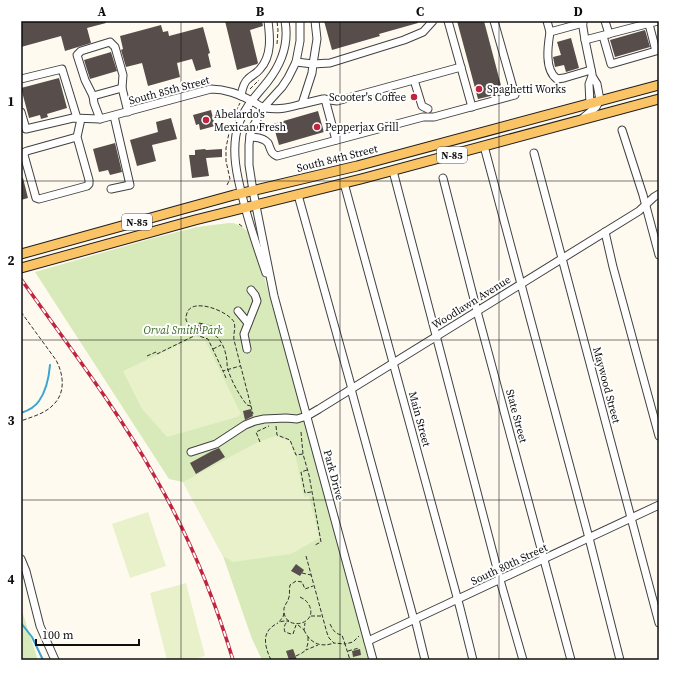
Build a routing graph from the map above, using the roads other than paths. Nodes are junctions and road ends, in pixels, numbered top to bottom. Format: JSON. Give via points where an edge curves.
{"nodes":[{"id":1,"x":268,"y":21,"type":"edge"},
{"id":2,"x":285,"y":21,"type":"edge"},
{"id":3,"x":300,"y":21,"type":"edge"},
{"id":4,"x":315,"y":21,"type":"edge"},
{"id":5,"x":433,"y":21,"type":"edge"},
{"id":6,"x":448,"y":21,"type":"edge"},
{"id":7,"x":494,"y":21,"type":"edge"},
{"id":8,"x":547,"y":21,"type":"edge"},
{"id":9,"x":605,"y":21,"type":"edge"},
{"id":10,"x":625,"y":21,"type":"edge"},
{"id":11,"x":658,"y":21,"type":"edge"},
{"id":12,"x":582,"y":22,"type":"edge"},
{"id":13,"x":646,"y":23,"type":"edge"},
{"id":14,"x":627,"y":29,"type":"junction"},
{"id":15,"x":550,"y":32,"type":"junction"},
{"id":16,"x":606,"y":35,"type":"junction"},
{"id":17,"x":585,"y":40,"type":"junction"},
{"id":18,"x":268,"y":50,"type":"junction"},
{"id":19,"x":282,"y":55,"type":"junction"},
{"id":20,"x":296,"y":62,"type":"junction"},
{"id":21,"x":313,"y":64,"type":"junction"},
{"id":22,"x":461,"y":67,"type":"junction"},
{"id":23,"x":591,"y":73,"type":"junction"},
{"id":24,"x":21,"y":79,"type":"edge"},
{"id":25,"x":414,"y":80,"type":"junction"},
{"id":26,"x":659,"y":85,"type":"edge"},
{"id":27,"x":122,"y":88,"type":"junction"},
{"id":28,"x":93,"y":96,"type":"junction"},
{"id":29,"x":240,"y":96,"type":"junction"},
{"id":30,"x":325,"y":99,"type":"junction"},
{"id":31,"x":659,"y":99,"type":"edge"},
{"id":32,"x":600,"y":100,"type":"junction"},
{"id":33,"x":252,"y":101,"type":"junction"},
{"id":34,"x":302,"y":104,"type":"junction"},
{"id":35,"x":590,"y":104,"type":"junction"},
{"id":36,"x":472,"y":107,"type":"junction"},
{"id":37,"x":264,"y":108,"type":"junction"},
{"id":38,"x":428,"y":109,"type":"dead end"},
{"id":39,"x":21,"y":112,"type":"edge"},
{"id":40,"x":128,"y":112,"type":"junction"},
{"id":41,"x":114,"y":116,"type":"junction"},
{"id":42,"x":79,"y":119,"type":"junction"},
{"id":43,"x":100,"y":119,"type":"junction"},
{"id":44,"x":582,"y":120,"type":"junction"},
{"id":45,"x":622,"y":130,"type":"dead end"},
{"id":46,"x":77,"y":137,"type":"junction"},
{"id":47,"x":250,"y":137,"type":"junction"},
{"id":48,"x":336,"y":140,"type":"junction"},
{"id":49,"x":484,"y":146,"type":"junction"},
{"id":50,"x":534,"y":153,"type":"dead end"},
{"id":51,"x":393,"y":171,"type":"junction"},
{"id":52,"x":443,"y":178,"type":"dead end"},
{"id":53,"x":344,"y":184,"type":"junction"},
{"id":54,"x":111,"y":190,"type":"dead end"},
{"id":55,"x":253,"y":191,"type":"junction"},
{"id":56,"x":242,"y":194,"type":"junction"},
{"id":57,"x":298,"y":194,"type":"junction"},
{"id":58,"x":659,"y":194,"type":"edge"},
{"id":59,"x":646,"y":204,"type":"junction"},
{"id":60,"x":256,"y":205,"type":"junction"},
{"id":61,"x":245,"y":208,"type":"junction"},
{"id":62,"x":605,"y":232,"type":"junction"},
{"id":63,"x":21,"y":254,"type":"edge"},
{"id":64,"x":659,"y":255,"type":"edge"},
{"id":65,"x":562,"y":258,"type":"junction"},
{"id":66,"x":21,"y":268,"type":"edge"},
{"id":67,"x":520,"y":284,"type":"junction"},
{"id":68,"x":251,"y":290,"type":"dead end"},
{"id":69,"x":274,"y":296,"type":"junction"},
{"id":70,"x":238,"y":311,"type":"dead end"},
{"id":71,"x":477,"y":311,"type":"junction"},
{"id":72,"x":248,"y":323,"type":"junction"},
{"id":73,"x":437,"y":336,"type":"junction"},
{"id":74,"x":246,"y":349,"type":"dead end"},
{"id":75,"x":393,"y":363,"type":"junction"},
{"id":76,"x":352,"y":389,"type":"junction"},
{"id":77,"x":307,"y":416,"type":"junction"},
{"id":78,"x":659,"y":436,"type":"edge"},
{"id":79,"x":191,"y":452,"type":"dead end"},
{"id":80,"x":659,"y":505,"type":"edge"},
{"id":81,"x":631,"y":518,"type":"junction"},
{"id":82,"x":589,"y":538,"type":"junction"},
{"id":83,"x":21,"y":559,"type":"edge"},
{"id":84,"x":544,"y":559,"type":"junction"},
{"id":85,"x":500,"y":580,"type":"junction"},
{"id":86,"x":458,"y":600,"type":"junction"},
{"id":87,"x":415,"y":620,"type":"junction"},
{"id":88,"x":659,"y":623,"type":"edge"},
{"id":89,"x":368,"y":641,"type":"junction"},
{"id":90,"x":55,"y":660,"type":"edge"},
{"id":91,"x":373,"y":660,"type":"edge"},
{"id":92,"x":425,"y":660,"type":"edge"},
{"id":93,"x":473,"y":660,"type":"edge"},
{"id":94,"x":523,"y":660,"type":"edge"},
{"id":95,"x":571,"y":660,"type":"edge"},
{"id":96,"x":620,"y":660,"type":"edge"}],
"edges":[{"from":1,"to":18,"type":"street"},
{"from":2,"to":19,"type":"street","name":"Park Drive","via":[[286,34]]},
{"from":3,"to":20,"type":"street","name":"Park Drive"},
{"from":4,"to":21,"type":"street","via":[[317,39]]},
{"from":5,"to":21,"type":"street","via":[[423,32],[404,40],[330,63]]},
{"from":6,"to":22,"type":"street"},
{"from":7,"to":36,"type":"street","via":[[516,95]]},
{"from":8,"to":15,"type":"street"},
{"from":9,"to":16,"type":"street"},
{"from":10,"to":14,"type":"street"},
{"from":11,"to":13,"type":"street"},
{"from":12,"to":15,"type":"street"},
{"from":12,"to":17,"type":"street"},
{"from":13,"to":14,"type":"street"},
{"from":13,"to":16,"type":"street","via":[[656,51],[611,64]]},
{"from":14,"to":16,"type":"street"},
{"from":15,"to":23,"type":"street","via":[[547,52],[553,76],[557,79]]},
{"from":16,"to":17,"type":"street"},
{"from":17,"to":23,"type":"street"},
{"from":18,"to":19,"type":"street"},
{"from":18,"to":29,"type":"street","via":[[268,57],[262,67],[248,79]]},
{"from":19,"to":33,"type":"street","name":"Park Drive","via":[[278,66]]},
{"from":20,"to":21,"type":"street"},
{"from":20,"to":37,"type":"street","name":"Park Drive","via":[[285,83]]},
{"from":21,"to":34,"type":"street"},
{"from":22,"to":25,"type":"street"},
{"from":22,"to":36,"type":"street"},
{"from":23,"to":32,"type":"street","via":[[599,90]]},
{"from":23,"to":35,"type":"street"},
{"from":24,"to":42,"type":"street","via":[[62,69]]},
{"from":25,"to":30,"type":"street","via":[[337,101]]},
{"from":25,"to":38,"type":"street","via":[[422,106]]},
{"from":26,"to":32,"type":"main road","name":"South 84th Street","number":"N-85"},
{"from":27,"to":28,"type":"street"},
{"from":27,"to":28,"type":"street","via":[[123,75],[115,47],[110,42],[81,50],[77,55]]},
{"from":27,"to":40,"type":"street"},
{"from":28,"to":43,"type":"street"},
{"from":29,"to":33,"type":"street","name":"South 85th Street"},
{"from":29,"to":40,"type":"street","name":"South 85th Street","via":[[225,90],[211,89]]},
{"from":30,"to":34,"type":"street"},
{"from":30,"to":48,"type":"street"},
{"from":31,"to":44,"type":"main road","number":"N-85"},
{"from":32,"to":35,"type":"main road","name":"South 84th Street","number":"N-85"},
{"from":32,"to":44,"type":"street"},
{"from":33,"to":37,"type":"street","name":"South 85th Street"},
{"from":33,"to":56,"type":"street","name":"Park Drive","via":[[240,121],[236,138],[237,177]]},
{"from":34,"to":37,"type":"street","via":[[282,109]]},
{"from":35,"to":55,"type":"main road","name":"South 84th Street","number":"N-85"},
{"from":36,"to":48,"type":"street","via":[[434,117],[423,116]]},
{"from":37,"to":47,"type":"street","name":"Park Drive"},
{"from":39,"to":42,"type":"street","name":"South 85th Street","via":[[26,129],[73,118]]},
{"from":40,"to":41,"type":"street","name":"South 85th Street"},
{"from":41,"to":43,"type":"street","name":"South 85th Street"},
{"from":41,"to":54,"type":"street","via":[[130,185]]},
{"from":42,"to":43,"type":"street","name":"South 85th Street"},
{"from":42,"to":46,"type":"street"},
{"from":44,"to":49,"type":"main road","number":"N-85"},
{"from":45,"to":59,"type":"street"},
{"from":46,"to":46,"type":"street","via":[[89,184],[36,198],[25,152]]},
{"from":47,"to":48,"type":"street","via":[[264,140],[277,156]]},
{"from":47,"to":55,"type":"street","name":"Park Drive","via":[[249,160]]},
{"from":49,"to":51,"type":"main road","number":"N-85"},
{"from":49,"to":67,"type":"street"},
{"from":50,"to":65,"type":"street","name":"Maywood Street"},
{"from":51,"to":53,"type":"main road","number":"N-85"},
{"from":51,"to":73,"type":"street"},
{"from":52,"to":71,"type":"street","name":"State Street"},
{"from":53,"to":57,"type":"main road","number":"N-85"},
{"from":53,"to":75,"type":"street","name":"Main Street"},
{"from":55,"to":56,"type":"main road","name":"South 84th Street","number":"N-85"},
{"from":55,"to":60,"type":"street","name":"Park Drive"},
{"from":56,"to":61,"type":"street","name":"Park Drive"},
{"from":56,"to":63,"type":"main road","name":"South 84th Street","number":"N-85"},
{"from":57,"to":60,"type":"main road","number":"N-85"},
{"from":57,"to":76,"type":"street"},
{"from":58,"to":59,"type":"street","name":"Woodlawn Avenue"},
{"from":59,"to":62,"type":"street","name":"Woodlawn Avenue"},
{"from":59,"to":64,"type":"street"},
{"from":60,"to":61,"type":"main road","number":"N-85"},
{"from":60,"to":69,"type":"street","name":"Park Drive"},
{"from":61,"to":66,"type":"main road","number":"N-85"},
{"from":61,"to":69,"type":"street","name":"Park Drive"},
{"from":62,"to":65,"type":"street","name":"Woodlawn Avenue"},
{"from":62,"to":78,"type":"street"},
{"from":65,"to":67,"type":"street","name":"Woodlawn Avenue"},
{"from":65,"to":81,"type":"street","name":"Maywood Street"},
{"from":67,"to":71,"type":"street","name":"Woodlawn Avenue"},
{"from":67,"to":82,"type":"street"},
{"from":68,"to":72,"type":"street","via":[[257,301]]},
{"from":69,"to":77,"type":"street","name":"Park Drive"},
{"from":70,"to":72,"type":"street"},
{"from":71,"to":73,"type":"street","name":"Woodlawn Avenue"},
{"from":71,"to":84,"type":"street","name":"State Street"},
{"from":72,"to":74,"type":"street","via":[[244,334]]},
{"from":73,"to":75,"type":"street","name":"Woodlawn Avenue"},
{"from":73,"to":85,"type":"street"},
{"from":75,"to":76,"type":"street","name":"Woodlawn Avenue"},
{"from":75,"to":86,"type":"street","name":"Main Street"},
{"from":76,"to":77,"type":"street","name":"Woodlawn Avenue"},
{"from":76,"to":87,"type":"street"},
{"from":77,"to":79,"type":"street","via":[[275,421],[264,419],[250,423],[216,444]]},
{"from":77,"to":89,"type":"street","name":"Park Drive"},
{"from":80,"to":81,"type":"street","name":"South 80th Street"},
{"from":81,"to":82,"type":"street","name":"South 80th Street"},
{"from":81,"to":88,"type":"street","name":"Maywood Street"},
{"from":82,"to":84,"type":"street","name":"South 80th Street"},
{"from":82,"to":96,"type":"street"},
{"from":83,"to":90,"type":"street","via":[[40,626]]},
{"from":84,"to":85,"type":"street","name":"South 80th Street"},
{"from":84,"to":95,"type":"street","name":"State Street"},
{"from":85,"to":86,"type":"street","name":"South 80th Street"},
{"from":85,"to":94,"type":"street"},
{"from":86,"to":87,"type":"street","name":"South 80th Street"},
{"from":86,"to":93,"type":"street","name":"Main Street"},
{"from":87,"to":89,"type":"street","name":"South 80th Street"},
{"from":87,"to":92,"type":"street"},
{"from":89,"to":91,"type":"street","name":"Park Drive"}]}
